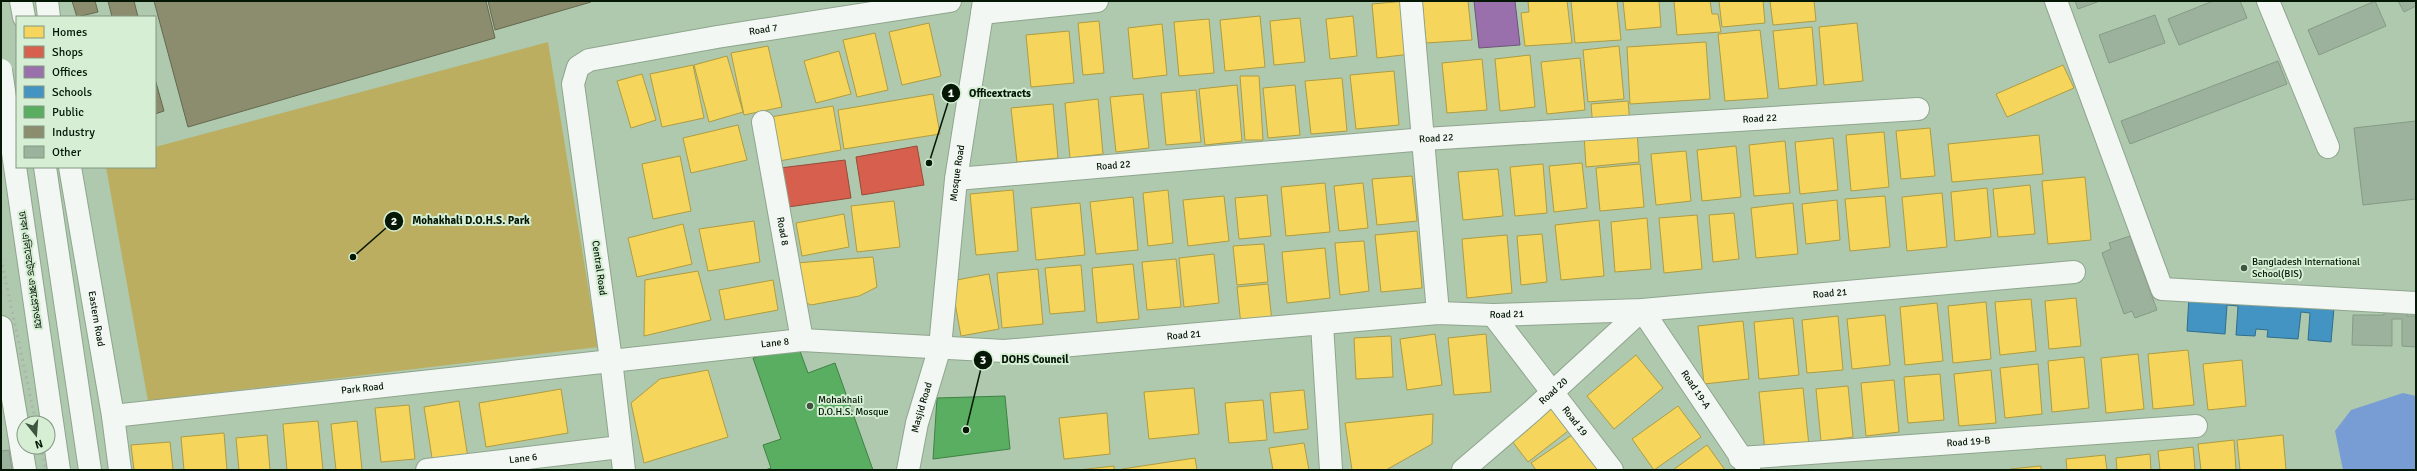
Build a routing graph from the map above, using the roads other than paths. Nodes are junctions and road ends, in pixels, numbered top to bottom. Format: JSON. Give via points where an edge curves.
{"nodes":[{"id":1,"x":21,"y":1,"type":"edge"},
{"id":2,"x":46,"y":1,"type":"edge"},
{"id":3,"x":950,"y":1,"type":"edge"},
{"id":4,"x":1097,"y":1,"type":"edge"},
{"id":5,"x":1411,"y":1,"type":"edge"},
{"id":6,"x":2056,"y":1,"type":"edge"},
{"id":7,"x":2268,"y":1,"type":"edge"},
{"id":8,"x":983,"y":7,"type":"edge"},
{"id":9,"x":24,"y":16,"type":"edge"},
{"id":10,"x":49,"y":16,"type":"edge"},
{"id":11,"x":578,"y":67,"type":"joint"},
{"id":12,"x":1,"y":70,"type":"edge"},
{"id":13,"x":1918,"y":110,"type":"dead end"},
{"id":14,"x":763,"y":122,"type":"dead end"},
{"id":15,"x":1425,"y":139,"type":"junction"},
{"id":16,"x":2328,"y":147,"type":"dead end"},
{"id":17,"x":46,"y":168,"type":"edge"},
{"id":18,"x":70,"y":168,"type":"edge"},
{"id":19,"x":956,"y":179,"type":"junction"},
{"id":20,"x":2074,"y":272,"type":"dead end"},
{"id":21,"x":2416,"y":303,"type":"edge"},
{"id":22,"x":1642,"y":310,"type":"junction"},
{"id":23,"x":1438,"y":313,"type":"junction"},
{"id":24,"x":1493,"y":315,"type":"junction"},
{"id":25,"x":1322,"y":324,"type":"junction"},
{"id":26,"x":1,"y":327,"type":"edge"},
{"id":27,"x":802,"y":340,"type":"junction"},
{"id":28,"x":940,"y":347,"type":"junction"},
{"id":29,"x":611,"y":360,"type":"junction"},
{"id":30,"x":1552,"y":392,"type":"junction"},
{"id":31,"x":113,"y":416,"type":"junction"},
{"id":32,"x":2196,"y":426,"type":"dead end"},
{"id":33,"x":620,"y":447,"type":"junction"},
{"id":34,"x":1745,"y":464,"type":"edge"},
{"id":35,"x":25,"y":470,"type":"edge"},
{"id":36,"x":59,"y":470,"type":"edge"},
{"id":37,"x":90,"y":470,"type":"edge"},
{"id":38,"x":120,"y":470,"type":"edge"},
{"id":39,"x":427,"y":470,"type":"edge"},
{"id":40,"x":624,"y":470,"type":"edge"},
{"id":41,"x":908,"y":470,"type":"edge"},
{"id":42,"x":1331,"y":470,"type":"edge"},
{"id":43,"x":1463,"y":470,"type":"edge"},
{"id":44,"x":1612,"y":470,"type":"edge"}],
"edges":[{"from":1,"to":9,"type":"main road"},
{"from":2,"to":10,"type":"main road"},
{"from":3,"to":11,"type":"main road","name":"Road 7","via":[[717,37],[589,60]]},
{"from":4,"to":8,"type":"main road"},
{"from":5,"to":15,"type":"main road"},
{"from":6,"to":21,"type":"main road","via":[[2162,289]]},
{"from":7,"to":16,"type":"main road"},
{"from":8,"to":19,"type":"main road","name":"Mosque Road"},
{"from":11,"to":29,"type":"main road","name":"Central Road","via":[[573,84]]},
{"from":12,"to":36,"type":"main road","name":"ঢাকা এলিভেটেড এক্সপ্রেসওয়ে","bridge":true},
{"from":13,"to":15,"type":"main road","name":"Road 22"},
{"from":14,"to":27,"type":"main road","name":"Road 8"},
{"from":15,"to":19,"type":"main road","name":"Road 22"},
{"from":15,"to":23,"type":"main road"},
{"from":17,"to":37,"type":"main road"},
{"from":18,"to":31,"type":"main road","name":"Eastern Road"},
{"from":19,"to":28,"type":"main road","name":"Mosque Road"},
{"from":20,"to":22,"type":"main road","name":"Road 21"},
{"from":22,"to":24,"type":"main road","name":"Road 21"},
{"from":22,"to":30,"type":"main road","name":"Road 20"},
{"from":22,"to":34,"type":"main road","name":"Road 19-A"},
{"from":23,"to":24,"type":"main road","name":"Road 21"},
{"from":23,"to":25,"type":"main road","name":"Road 21"},
{"from":24,"to":30,"type":"main road","name":"Road 19"},
{"from":25,"to":28,"type":"main road","name":"Road 21","via":[[1004,351]]},
{"from":25,"to":42,"type":"main road"},
{"from":26,"to":35,"type":"main road"},
{"from":27,"to":28,"type":"main road","name":"Lane 8"},
{"from":27,"to":29,"type":"main road","name":"Lane 8"},
{"from":28,"to":41,"type":"main road","name":"Masjid Road","via":[[917,423]]},
{"from":29,"to":31,"type":"main road","name":"Park Road"},
{"from":29,"to":33,"type":"main road","name":"Central Road"},
{"from":30,"to":43,"type":"main road","name":"Road 20"},
{"from":30,"to":44,"type":"main road","name":"Road 19"},
{"from":31,"to":38,"type":"main road","name":"Eastern Road"},
{"from":32,"to":34,"type":"main road","name":"Road 19-B"},
{"from":33,"to":39,"type":"main road","name":"Lane 6"},
{"from":33,"to":40,"type":"main road","name":"Central Road"}]}
